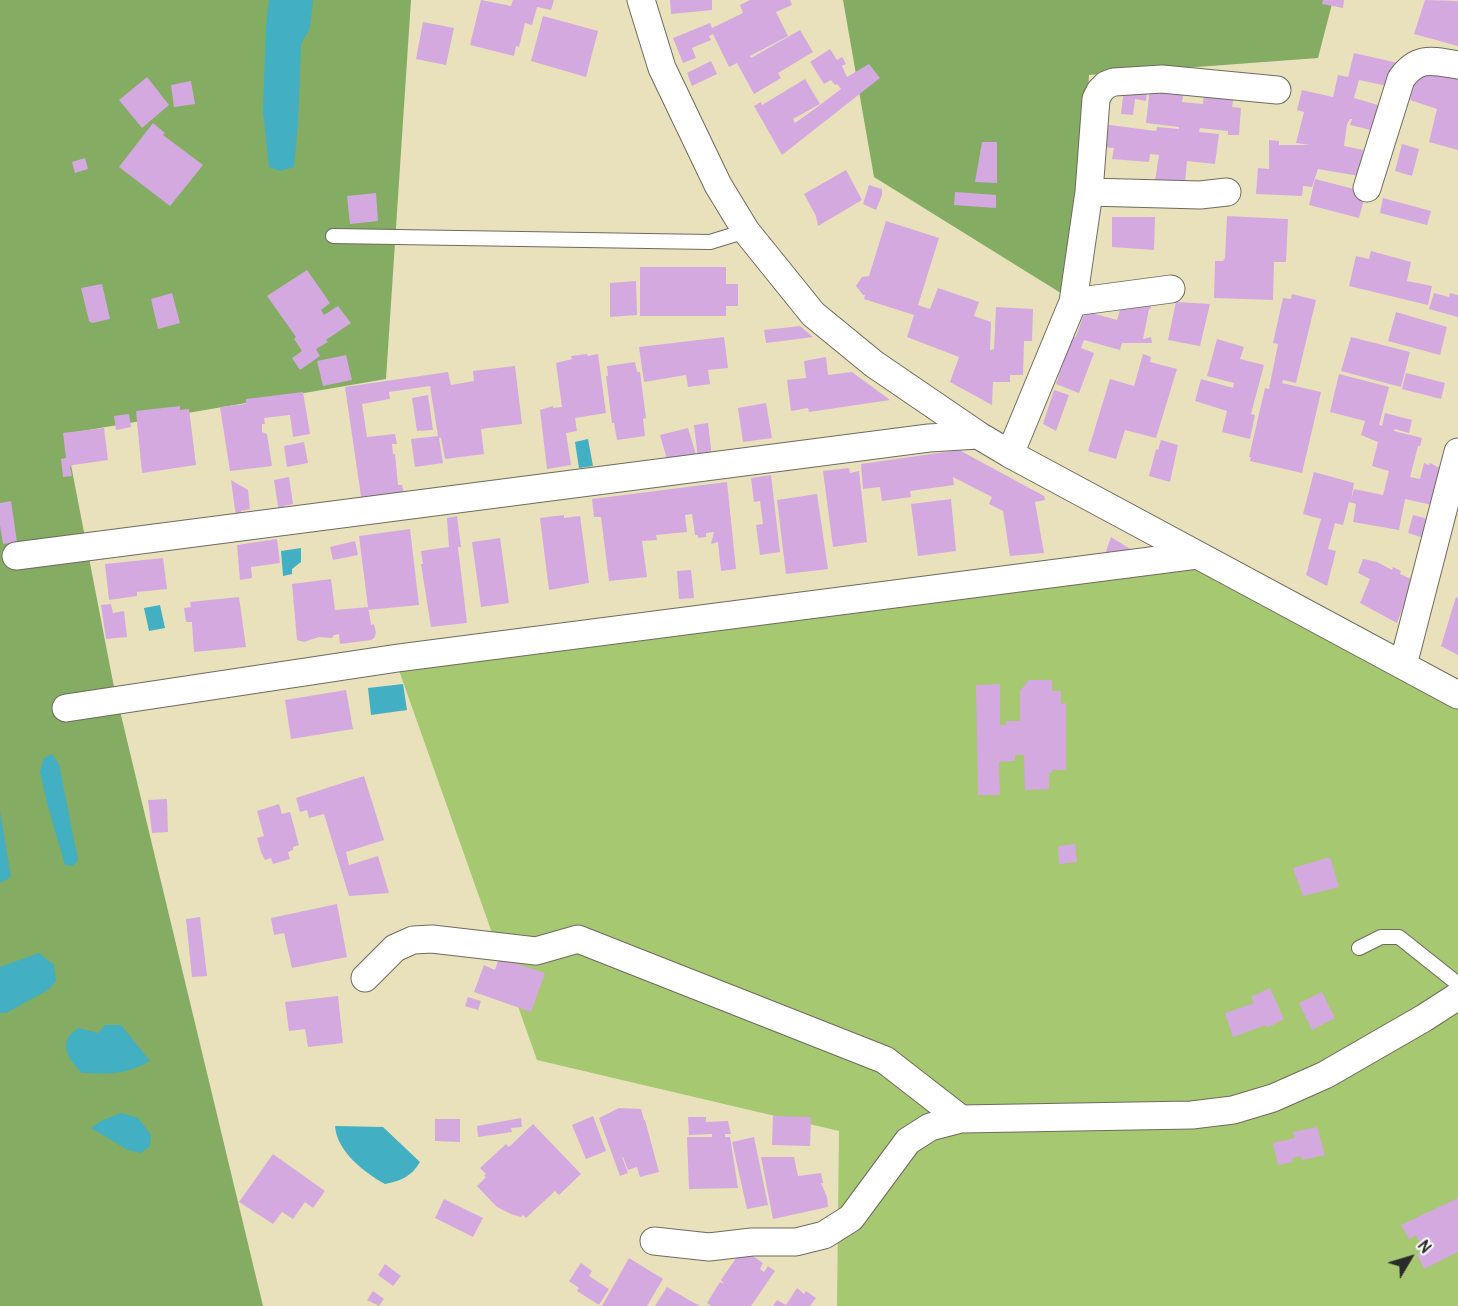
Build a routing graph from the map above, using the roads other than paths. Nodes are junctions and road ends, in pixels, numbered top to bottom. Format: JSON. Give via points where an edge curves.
{"nodes":[{"id":1,"x":641,"y":0,"type":"edge"},
{"id":2,"x":1458,"y":65,"type":"edge"},
{"id":3,"x":1277,"y":90,"type":"dead end"},
{"id":4,"x":1366,"y":188,"type":"dead end"},
{"id":5,"x":1089,"y":192,"type":"junction"},
{"id":6,"x":1227,"y":192,"type":"dead end"},
{"id":7,"x":746,"y":231,"type":"junction"},
{"id":8,"x":333,"y":236,"type":"dead end"},
{"id":9,"x":1171,"y":289,"type":"dead end"},
{"id":10,"x":1073,"y":302,"type":"junction"},
{"id":11,"x":978,"y":435,"type":"junction"},
{"id":12,"x":1458,"y":452,"type":"edge"},
{"id":13,"x":1010,"y":454,"type":"junction"},
{"id":14,"x":1197,"y":555,"type":"junction"},
{"id":15,"x":16,"y":556,"type":"dead end"},
{"id":16,"x":1403,"y":665,"type":"junction"},
{"id":17,"x":1458,"y":694,"type":"edge"},
{"id":18,"x":66,"y":708,"type":"dead end"},
{"id":19,"x":1359,"y":948,"type":"dead end"},
{"id":20,"x":365,"y":978,"type":"dead end"},
{"id":21,"x":1458,"y":984,"type":"edge"},
{"id":22,"x":1458,"y":996,"type":"edge"},
{"id":23,"x":960,"y":1119,"type":"junction"},
{"id":24,"x":654,"y":1242,"type":"dead end"}],
"edges":[{"from":1,"to":7,"type":"street","via":[[662,68],[718,185]]},
{"from":2,"to":4,"type":"street","via":[[1428,60],[1408,69],[1401,79]]},
{"from":3,"to":5,"type":"street","via":[[1162,80],[1106,85],[1096,99]]},
{"from":5,"to":6,"type":"street"},
{"from":5,"to":10,"type":"street"},
{"from":7,"to":8,"type":"lane","via":[[710,242]]},
{"from":7,"to":11,"type":"street","via":[[813,314],[874,364]]},
{"from":9,"to":10,"type":"street"},
{"from":10,"to":13,"type":"street"},
{"from":11,"to":13,"type":"street"},
{"from":11,"to":15,"type":"street","via":[[929,438]]},
{"from":12,"to":16,"type":"street"},
{"from":13,"to":14,"type":"street"},
{"from":14,"to":16,"type":"street"},
{"from":14,"to":18,"type":"street","via":[[398,658]]},
{"from":16,"to":17,"type":"street"},
{"from":19,"to":21,"type":"lane","via":[[1381,937],[1399,937]]},
{"from":20,"to":23,"type":"street","via":[[395,948],[413,940],[536,951],[578,939],[885,1060]]},
{"from":22,"to":23,"type":"street","via":[[1325,1075],[1273,1098],[1233,1110],[1192,1115]]},
{"from":23,"to":24,"type":"street","via":[[930,1127],[908,1141],[851,1218],[824,1235],[796,1242],[709,1247]]}]}
